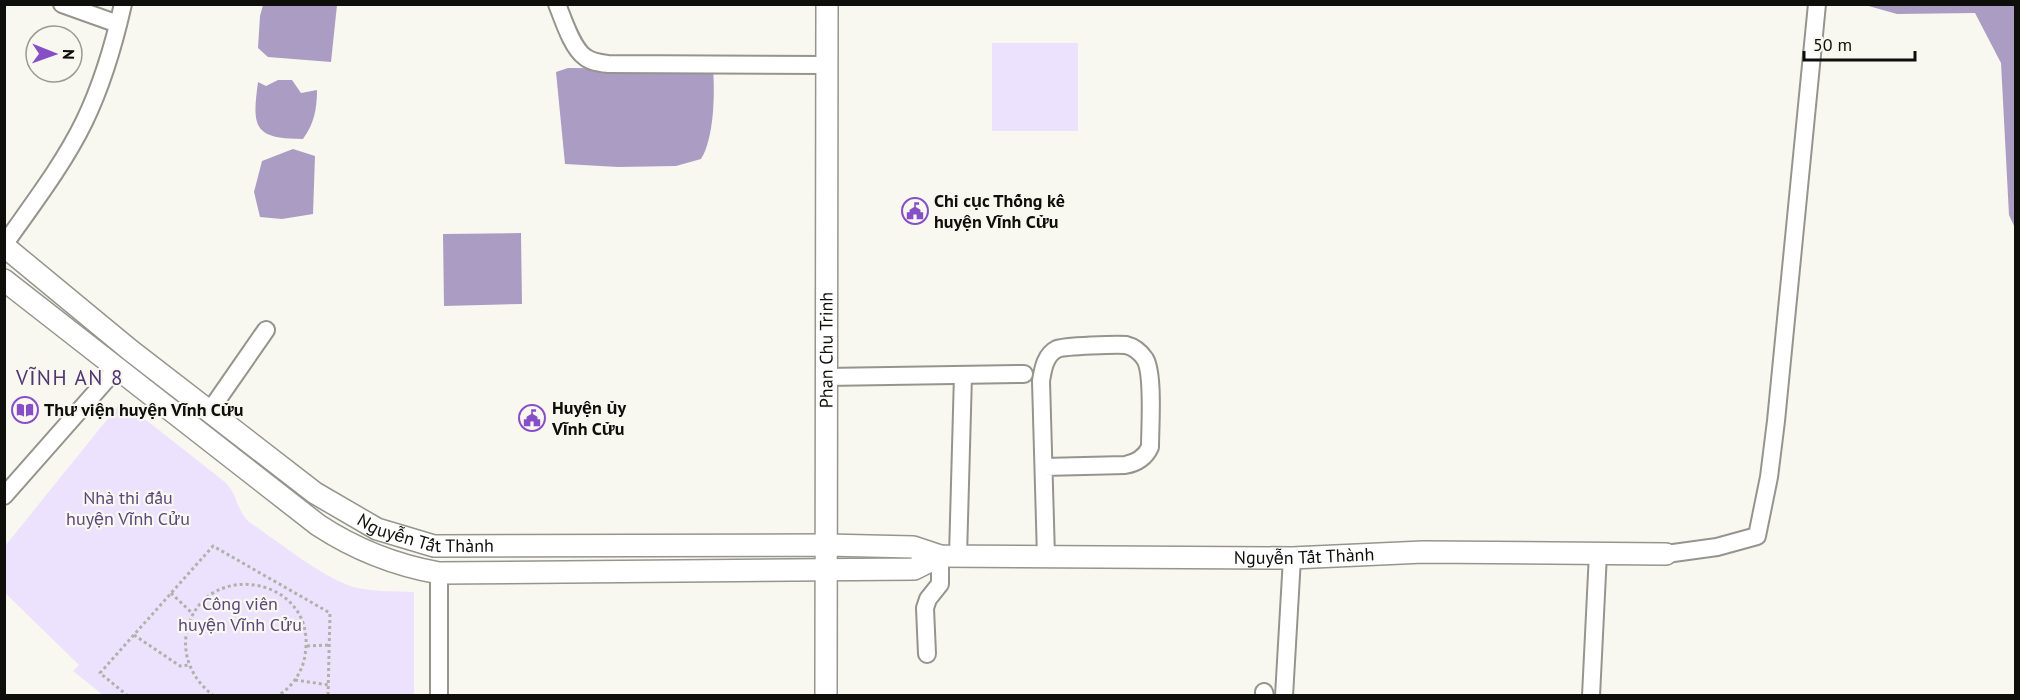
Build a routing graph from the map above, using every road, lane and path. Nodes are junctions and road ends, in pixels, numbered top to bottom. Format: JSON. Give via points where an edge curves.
{"nodes":[{"id":1,"x":62,"y":4,"type":"edge"},
{"id":2,"x":123,"y":4,"type":"edge"},
{"id":3,"x":557,"y":4,"type":"edge"},
{"id":4,"x":827,"y":4,"type":"edge"},
{"id":5,"x":1817,"y":4,"type":"edge"},
{"id":6,"x":118,"y":24,"type":"junction"},
{"id":7,"x":826,"y":65,"type":"junction"},
{"id":8,"x":4,"y":245,"type":"edge"},
{"id":9,"x":4,"y":280,"type":"edge"},
{"id":10,"x":266,"y":330,"type":"dead end"},
{"id":11,"x":130,"y":350,"type":"junction"},
{"id":12,"x":116,"y":369,"type":"junction"},
{"id":13,"x":1024,"y":374,"type":"dead end"},
{"id":14,"x":963,"y":375,"type":"junction"},
{"id":15,"x":825,"y":378,"type":"junction"},
{"id":16,"x":209,"y":412,"type":"junction"},
{"id":17,"x":1044,"y":467,"type":"junction"},
{"id":18,"x":4,"y":496,"type":"edge"},
{"id":19,"x":826,"y":545,"type":"junction"},
{"id":20,"x":474,"y":547,"type":"junction"},
{"id":21,"x":1598,"y":553,"type":"junction"},
{"id":22,"x":1666,"y":554,"type":"joint"},
{"id":23,"x":949,"y":556,"type":"junction"},
{"id":24,"x":1046,"y":557,"type":"junction"},
{"id":25,"x":1292,"y":558,"type":"junction"},
{"id":26,"x":826,"y":569,"type":"junction"},
{"id":27,"x":473,"y":572,"type":"junction"},
{"id":28,"x":439,"y":573,"type":"junction"},
{"id":29,"x":284,"y":585,"type":"junction"},
{"id":30,"x":171,"y":593,"type":"junction"},
{"id":31,"x":279,"y":594,"type":"junction"},
{"id":32,"x":193,"y":614,"type":"junction"},
{"id":33,"x":134,"y":635,"type":"junction"},
{"id":34,"x":329,"y":645,"type":"junction"},
{"id":35,"x":307,"y":646,"type":"junction"},
{"id":36,"x":927,"y":654,"type":"dead end"},
{"id":37,"x":189,"y":665,"type":"junction"},
{"id":38,"x":295,"y":680,"type":"junction"},
{"id":39,"x":328,"y":685,"type":"junction"},
{"id":40,"x":213,"y":695,"type":"edge"},
{"id":41,"x":128,"y":696,"type":"edge"},
{"id":42,"x":278,"y":696,"type":"edge"},
{"id":43,"x":328,"y":696,"type":"edge"},
{"id":44,"x":440,"y":696,"type":"edge"},
{"id":45,"x":826,"y":696,"type":"edge"},
{"id":46,"x":1284,"y":696,"type":"edge"},
{"id":47,"x":1591,"y":696,"type":"edge"}],
"edges":[{"from":1,"to":6,"type":"street"},
{"from":2,"to":6,"type":"street"},
{"from":3,"to":7,"type":"street","via":[[580,51],[595,63]]},
{"from":4,"to":7,"type":"main road","name":"Phan Chu Trinh"},
{"from":5,"to":22,"type":"street","via":[[1776,421],[1757,536],[1717,547]]},
{"from":6,"to":8,"type":"street","via":[[84,123]]},
{"from":7,"to":15,"type":"main road","name":"Phan Chu Trinh"},
{"from":8,"to":11,"type":"main road","name":"Nguyễn Tất Thành"},
{"from":9,"to":12,"type":"main road","name":"Nguyễn Tất Thành"},
{"from":10,"to":16,"type":"street"},
{"from":11,"to":12,"type":"main road"},
{"from":11,"to":16,"type":"main road","name":"Nguyễn Tất Thành"},
{"from":12,"to":18,"type":"street"},
{"from":12,"to":28,"type":"main road","name":"Nguyễn Tất Thành","via":[[332,534],[390,562]]},
{"from":13,"to":14,"type":"street"},
{"from":14,"to":15,"type":"street"},
{"from":14,"to":23,"type":"street"},
{"from":15,"to":19,"type":"main road","name":"Phan Chu Trinh"},
{"from":16,"to":20,"type":"main road","name":"Nguyễn Tất Thành","via":[[315,493],[377,530],[434,546]]},
{"from":17,"to":17,"type":"street","via":[[1041,381],[1050,355],[1064,347],[1125,345],[1138,351],[1149,369],[1147,453],[1125,465]]},
{"from":17,"to":24,"type":"street"},
{"from":19,"to":20,"type":"main road","name":"Nguyễn Tất Thành"},
{"from":19,"to":23,"type":"main road","name":"Nguyễn Tất Thành","via":[[913,547]]},
{"from":19,"to":26,"type":"main road","name":"Phan Chu Trinh"},
{"from":20,"to":27,"type":"main road"},
{"from":21,"to":22,"type":"main road","name":"Nguyễn Tất Thành"},
{"from":21,"to":25,"type":"main road","name":"Nguyễn Tất Thành","via":[[1423,552]]},
{"from":21,"to":47,"type":"street"},
{"from":23,"to":24,"type":"main road","name":"Nguyễn Tất Thành"},
{"from":23,"to":26,"type":"main road","name":"Nguyễn Tất Thành","via":[[914,569]]},
{"from":23,"to":36,"type":"street","via":[[940,584],[928,598]]},
{"from":24,"to":25,"type":"main road","name":"Nguyễn Tất Thành"},
{"from":25,"to":46,"type":"street"},
{"from":26,"to":27,"type":"main road","name":"Nguyễn Tất Thành"},
{"from":26,"to":45,"type":"main road","name":"Phan Chu Trinh"},
{"from":27,"to":28,"type":"main road","name":"Nguyễn Tất Thành"},
{"from":28,"to":44,"type":"street"},
{"from":29,"to":30,"type":"path","via":[[213,546]]},
{"from":29,"to":31,"type":"path"},
{"from":29,"to":34,"type":"path","via":[[330,613]]},
{"from":30,"to":32,"type":"path"},
{"from":30,"to":33,"type":"path"},
{"from":31,"to":32,"type":"path","via":[[254,583],[236,584],[219,589]]},
{"from":31,"to":35,"type":"path","via":[[298,612]]},
{"from":32,"to":37,"type":"path","via":[[186,639]]},
{"from":33,"to":37,"type":"path","via":[[180,666]]},
{"from":33,"to":41,"type":"path","via":[[100,673]]},
{"from":34,"to":35,"type":"path"},
{"from":34,"to":39,"type":"path"},
{"from":35,"to":38,"type":"path"},
{"from":37,"to":40,"type":"path"},
{"from":38,"to":39,"type":"path"},
{"from":38,"to":42,"type":"path"},
{"from":39,"to":43,"type":"path"}]}
